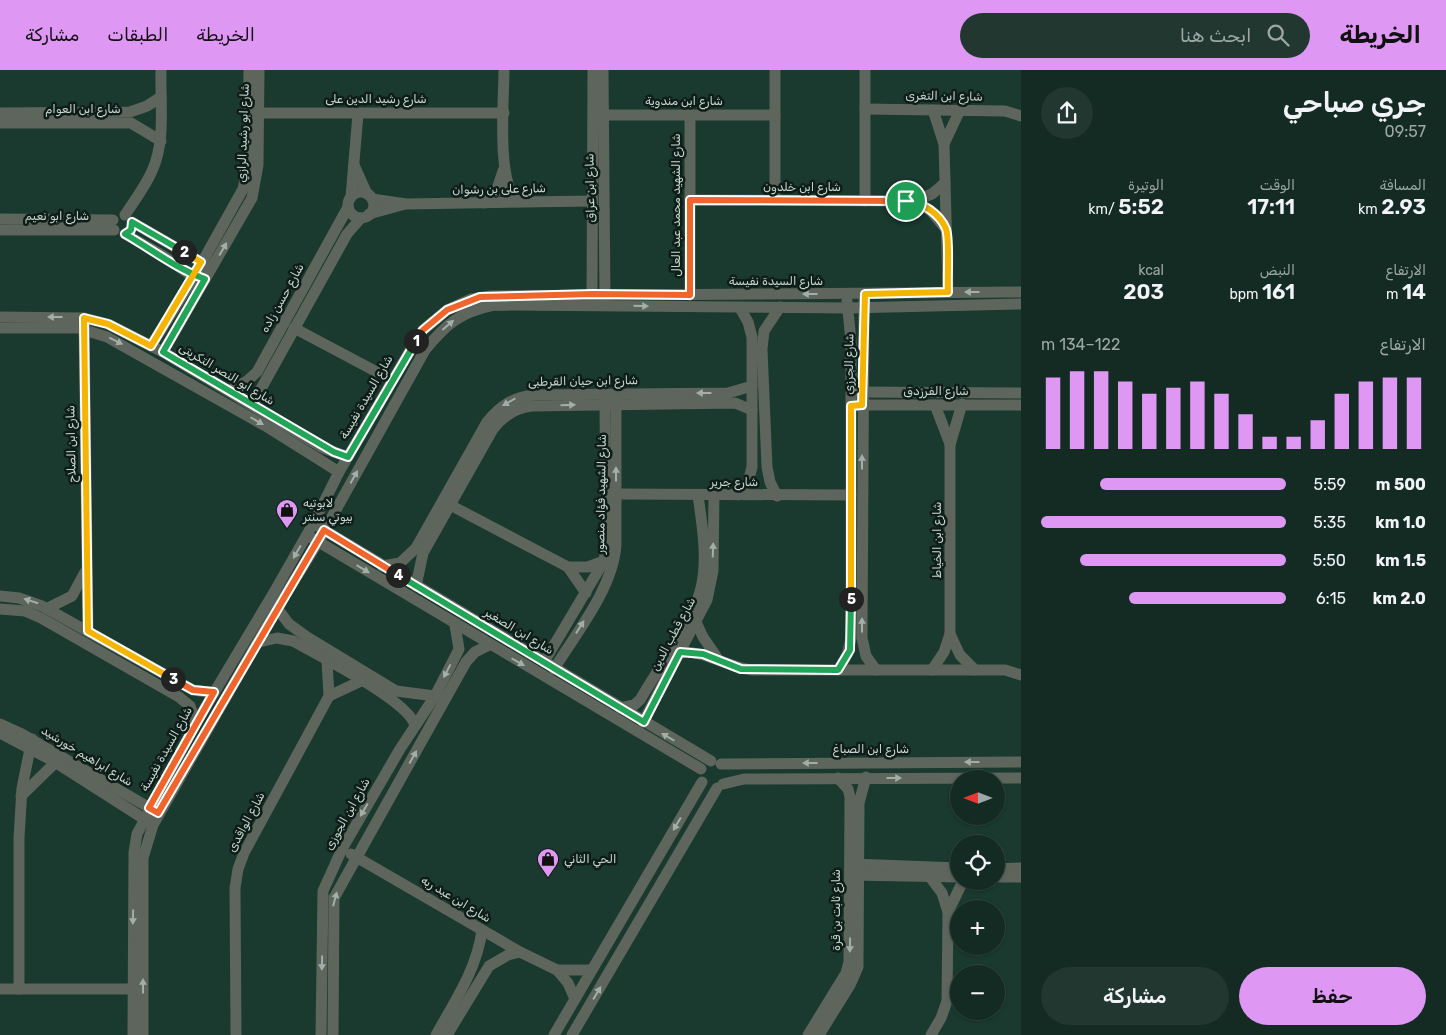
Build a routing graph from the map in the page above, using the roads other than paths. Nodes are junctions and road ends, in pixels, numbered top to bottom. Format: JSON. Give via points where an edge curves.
{"nodes":[{"id":1,"x":161,"y":70,"type":"edge"},
{"id":2,"x":248,"y":70,"type":"edge"},
{"id":3,"x":259,"y":70,"type":"edge"},
{"id":4,"x":504,"y":70,"type":"edge"},
{"id":5,"x":593,"y":70,"type":"edge"},
{"id":6,"x":603,"y":70,"type":"edge"},
{"id":7,"x":775,"y":70,"type":"edge"},
{"id":8,"x":865,"y":70,"type":"edge"},
{"id":9,"x":160,"y":97,"type":"junction"},
{"id":10,"x":865,"y":109,"type":"junction"},
{"id":11,"x":932,"y":110,"type":"junction"},
{"id":12,"x":960,"y":110,"type":"junction"},
{"id":13,"x":0,"y":113,"type":"edge"},
{"id":14,"x":254,"y":113,"type":"junction"},
{"id":15,"x":504,"y":113,"type":"junction"},
{"id":16,"x":358,"y":114,"type":"junction"},
{"id":17,"x":598,"y":114,"type":"junction"},
{"id":18,"x":690,"y":115,"type":"junction"},
{"id":19,"x":775,"y":115,"type":"junction"},
{"id":20,"x":1021,"y":116,"type":"edge"},
{"id":21,"x":0,"y":123,"type":"edge"},
{"id":22,"x":160,"y":141,"type":"junction"},
{"id":23,"x":944,"y":144,"type":"junction"},
{"id":24,"x":354,"y":165,"type":"junction"},
{"id":25,"x":504,"y":167,"type":"junction"},
{"id":26,"x":945,"y":183,"type":"junction"},
{"id":27,"x":369,"y":196,"type":"junction"},
{"id":28,"x":690,"y":200,"type":"junction"},
{"id":29,"x":775,"y":200,"type":"junction"},
{"id":30,"x":592,"y":201,"type":"junction"},
{"id":31,"x":865,"y":201,"type":"junction"},
{"id":32,"x":913,"y":201,"type":"junction"},
{"id":33,"x":349,"y":202,"type":"junction"},
{"id":34,"x":518,"y":202,"type":"junction"},
{"id":35,"x":484,"y":203,"type":"junction"},
{"id":36,"x":406,"y":204,"type":"junction"},
{"id":37,"x":365,"y":216,"type":"junction"},
{"id":38,"x":129,"y":218,"type":"junction"},
{"id":39,"x":0,"y":219,"type":"edge"},
{"id":40,"x":117,"y":228,"type":"junction"},
{"id":41,"x":946,"y":229,"type":"junction"},
{"id":42,"x":0,"y":230,"type":"edge"},
{"id":43,"x":201,"y":262,"type":"junction"},
{"id":44,"x":212,"y":268,"type":"junction"},
{"id":45,"x":200,"y":277,"type":"junction"},
{"id":46,"x":948,"y":292,"type":"junction"},
{"id":47,"x":1021,"y":292,"type":"edge"},
{"id":48,"x":846,"y":294,"type":"junction"},
{"id":49,"x":865,"y":294,"type":"junction"},
{"id":50,"x":690,"y":295,"type":"junction"},
{"id":51,"x":592,"y":300,"type":"junction"},
{"id":52,"x":605,"y":300,"type":"junction"},
{"id":53,"x":1021,"y":304,"type":"edge"},
{"id":54,"x":780,"y":307,"type":"junction"},
{"id":55,"x":864,"y":307,"type":"junction"},
{"id":56,"x":740,"y":308,"type":"junction"},
{"id":57,"x":848,"y":308,"type":"junction"},
{"id":58,"x":0,"y":316,"type":"edge"},
{"id":59,"x":84,"y":323,"type":"junction"},
{"id":60,"x":0,"y":328,"type":"edge"},
{"id":61,"x":294,"y":328,"type":"junction"},
{"id":62,"x":151,"y":346,"type":"junction"},
{"id":63,"x":163,"y":352,"type":"junction"},
{"id":64,"x":392,"y":380,"type":"junction"},
{"id":65,"x":752,"y":386,"type":"junction"},
{"id":66,"x":229,"y":391,"type":"junction"},
{"id":67,"x":857,"y":392,"type":"junction"},
{"id":68,"x":610,"y":399,"type":"junction"},
{"id":69,"x":1016,"y":399,"type":"edge"},
{"id":70,"x":962,"y":404,"type":"junction"},
{"id":71,"x":252,"y":405,"type":"junction"},
{"id":72,"x":856,"y":405,"type":"junction"},
{"id":73,"x":935,"y":405,"type":"junction"},
{"id":74,"x":752,"y":410,"type":"junction"},
{"id":75,"x":950,"y":445,"type":"junction"},
{"id":76,"x":348,"y":457,"type":"junction"},
{"id":77,"x":339,"y":472,"type":"junction"},
{"id":78,"x":616,"y":494,"type":"junction"},
{"id":79,"x":698,"y":495,"type":"junction"},
{"id":80,"x":714,"y":495,"type":"junction"},
{"id":81,"x":738,"y":495,"type":"junction"},
{"id":82,"x":851,"y":495,"type":"junction"},
{"id":83,"x":777,"y":496,"type":"junction"},
{"id":84,"x":450,"y":504,"type":"junction"},
{"id":85,"x":313,"y":524,"type":"junction"},
{"id":86,"x":324,"y":530,"type":"junction"},
{"id":87,"x":307,"y":535,"type":"junction"},
{"id":88,"x":318,"y":542,"type":"junction"},
{"id":89,"x":419,"y":551,"type":"junction"},
{"id":90,"x":604,"y":562,"type":"junction"},
{"id":91,"x":382,"y":566,"type":"junction"},
{"id":92,"x":568,"y":567,"type":"junction"},
{"id":93,"x":86,"y":570,"type":"junction"},
{"id":94,"x":416,"y":586,"type":"junction"},
{"id":95,"x":588,"y":589,"type":"junction"},
{"id":96,"x":602,"y":591,"type":"junction"},
{"id":97,"x":0,"y":596,"type":"edge"},
{"id":98,"x":48,"y":608,"type":"junction"},
{"id":99,"x":277,"y":608,"type":"junction"},
{"id":100,"x":0,"y":609,"type":"edge"},
{"id":101,"x":696,"y":622,"type":"junction"},
{"id":102,"x":455,"y":625,"type":"junction"},
{"id":103,"x":88,"y":631,"type":"junction"},
{"id":104,"x":950,"y":634,"type":"junction"},
{"id":105,"x":304,"y":641,"type":"junction"},
{"id":106,"x":259,"y":642,"type":"junction"},
{"id":107,"x":489,"y":645,"type":"junction"},
{"id":108,"x":680,"y":652,"type":"junction"},
{"id":109,"x":718,"y":659,"type":"junction"},
{"id":110,"x":327,"y":661,"type":"junction"},
{"id":111,"x":549,"y":665,"type":"junction"},
{"id":112,"x":1021,"y":665,"type":"edge"},
{"id":113,"x":838,"y":670,"type":"junction"},
{"id":114,"x":876,"y":670,"type":"junction"},
{"id":115,"x":932,"y":670,"type":"junction"},
{"id":116,"x":975,"y":670,"type":"junction"},
{"id":117,"x":1005,"y":670,"type":"junction"},
{"id":118,"x":1021,"y":675,"type":"edge"},
{"id":119,"x":361,"y":681,"type":"junction"},
{"id":120,"x":214,"y":692,"type":"junction"},
{"id":121,"x":394,"y":695,"type":"junction"},
{"id":122,"x":329,"y":696,"type":"junction"},
{"id":123,"x":434,"y":696,"type":"junction"},
{"id":124,"x":620,"y":708,"type":"junction"},
{"id":125,"x":644,"y":722,"type":"junction"},
{"id":126,"x":196,"y":723,"type":"junction"},
{"id":127,"x":0,"y":724,"type":"edge"},
{"id":128,"x":415,"y":725,"type":"junction"},
{"id":129,"x":0,"y":734,"type":"edge"},
{"id":130,"x":30,"y":743,"type":"junction"},
{"id":131,"x":58,"y":760,"type":"junction"},
{"id":132,"x":716,"y":762,"type":"junction"},
{"id":133,"x":1021,"y":762,"type":"edge"},
{"id":134,"x":701,"y":769,"type":"junction"},
{"id":135,"x":838,"y":778,"type":"junction"},
{"id":136,"x":866,"y":778,"type":"junction"},
{"id":137,"x":1021,"y":778,"type":"edge"},
{"id":138,"x":702,"y":782,"type":"junction"},
{"id":139,"x":720,"y":786,"type":"junction"},
{"id":140,"x":21,"y":796,"type":"junction"},
{"id":141,"x":151,"y":816,"type":"junction"},
{"id":142,"x":342,"y":849,"type":"junction"},
{"id":143,"x":356,"y":856,"type":"junction"},
{"id":144,"x":950,"y":868,"type":"edge"},
{"id":145,"x":1021,"y":868,"type":"edge"},
{"id":146,"x":854,"y":870,"type":"junction"},
{"id":147,"x":1005,"y":871,"type":"edge"},
{"id":148,"x":1005,"y":875,"type":"edge"},
{"id":149,"x":930,"y":877,"type":"junction"},
{"id":150,"x":950,"y":877,"type":"edge"},
{"id":151,"x":1021,"y":878,"type":"edge"},
{"id":152,"x":957,"y":890,"type":"edge"},
{"id":153,"x":948,"y":912,"type":"junction"},
{"id":154,"x":482,"y":930,"type":"junction"},
{"id":155,"x":520,"y":952,"type":"junction"},
{"id":156,"x":556,"y":970,"type":"junction"},
{"id":157,"x":591,"y":970,"type":"junction"},
{"id":158,"x":0,"y":989,"type":"edge"},
{"id":159,"x":19,"y":989,"type":"junction"},
{"id":160,"x":133,"y":989,"type":"junction"},
{"id":161,"x":575,"y":998,"type":"junction"},
{"id":162,"x":133,"y":1035,"type":"edge"},
{"id":163,"x":143,"y":1035,"type":"edge"},
{"id":164,"x":236,"y":1035,"type":"edge"},
{"id":165,"x":321,"y":1035,"type":"edge"},
{"id":166,"x":334,"y":1035,"type":"edge"},
{"id":167,"x":436,"y":1035,"type":"edge"},
{"id":168,"x":447,"y":1035,"type":"edge"},
{"id":169,"x":554,"y":1035,"type":"edge"},
{"id":170,"x":572,"y":1035,"type":"edge"},
{"id":171,"x":808,"y":1035,"type":"edge"},
{"id":172,"x":819,"y":1035,"type":"edge"},
{"id":173,"x":931,"y":1035,"type":"edge"}],
"edges":[{"from":1,"to":9,"type":"street"},
{"from":2,"to":14,"type":"street","name":"شارع ابو رشيد الرازي"},
{"from":3,"to":14,"type":"street","name":"شارع ابو رشيد الرازي"},
{"from":4,"to":15,"type":"street"},
{"from":5,"to":17,"type":"street","name":"شارع ابن عراق"},
{"from":6,"to":17,"type":"street","name":"شارع ابن عراق"},
{"from":7,"to":19,"type":"street"},
{"from":8,"to":10,"type":"street"},
{"from":9,"to":13,"type":"street","name":"شارع ابن العوام","via":[[130,112]]},
{"from":9,"to":22,"type":"street"},
{"from":10,"to":11,"type":"street","name":"شارع ابن التغرى"},
{"from":10,"to":31,"type":"street"},
{"from":11,"to":12,"type":"street","name":"شارع ابن التغرى"},
{"from":11,"to":23,"type":"street"},
{"from":12,"to":20,"type":"street","name":"شارع ابن التغرى","via":[[1006,111]]},
{"from":12,"to":23,"type":"street"},
{"from":14,"to":16,"type":"street","name":"شارع رشيد الدين على"},
{"from":14,"to":43,"type":"street","name":"شارع ابو رشيد الرازي","via":[[243,189]]},
{"from":44,"to":14,"type":"street","name":"شارع ابو رشيد الرازي","one_way":true,"via":[[256,188]]},
{"from":15,"to":16,"type":"street","name":"شارع رشيد الدين على"},
{"from":15,"to":25,"type":"street"},
{"from":16,"to":24,"type":"street","name":"شارع حسن زاده"},
{"from":17,"to":18,"type":"street","name":"شارع ابن مندوية"},
{"from":17,"to":30,"type":"street","name":"شارع ابن عراق"},
{"from":17,"to":52,"type":"street","name":"شارع ابن عراق"},
{"from":18,"to":19,"type":"street","name":"شارع ابن مندوية"},
{"from":18,"to":28,"type":"street","name":"شارع الشهيد محمد عبد العال"},
{"from":19,"to":29,"type":"street"},
{"from":21,"to":22,"type":"street","name":"شارع ابن العوام","via":[[131,123]]},
{"from":22,"to":38,"type":"street","via":[[152,172]]},
{"from":23,"to":26,"type":"street"},
{"from":24,"to":27,"type":"street","name":"شارع حسن زاده"},
{"from":24,"to":33,"type":"street","name":"شارع حسن زاده"},
{"from":25,"to":34,"type":"street","via":[[510,193]]},
{"from":25,"to":35,"type":"street","via":[[496,192]]},
{"from":26,"to":32,"type":"street","name":"شارع ابن خلدون","via":[[932,194]]},
{"from":26,"to":41,"type":"street"},
{"from":27,"to":33,"type":"street","via":[[356,193]]},
{"from":27,"to":36,"type":"street","name":"شارع على بن رشوان"},
{"from":27,"to":37,"type":"street","via":[[373,207]]},
{"from":28,"to":29,"type":"street","name":"شارع ابن خلدون"},
{"from":28,"to":50,"type":"street","name":"شارع الشهيد محمد عبد العال"},
{"from":29,"to":31,"type":"street","name":"شارع ابن خلدون"},
{"from":30,"to":34,"type":"street","name":"شارع على بن رشوان"},
{"from":30,"to":51,"type":"street","name":"شارع ابن عراق"},
{"from":31,"to":32,"type":"street","name":"شارع ابن خلدون"},
{"from":32,"to":41,"type":"street","via":[[931,211]]},
{"from":33,"to":37,"type":"street","via":[[352,215]]},
{"from":33,"to":66,"type":"street","name":"شارع حسن زاده","via":[[257,372]]},
{"from":34,"to":35,"type":"street","name":"شارع على بن رشوان"},
{"from":35,"to":36,"type":"street","name":"شارع على بن رشوان"},
{"from":36,"to":37,"type":"street","name":"شارع على بن رشوان"},
{"from":37,"to":61,"type":"street","name":"شارع حسن زاده","via":[[346,234]]},
{"from":38,"to":40,"type":"street","via":[[118,215]]},
{"from":38,"to":40,"type":"street","via":[[131,230]]},
{"from":38,"to":43,"type":"street"},
{"from":39,"to":40,"type":"street","name":"شارع ابو نعيم"},
{"from":40,"to":42,"type":"street","name":"شارع ابو نعيم"},
{"from":40,"to":45,"type":"street"},
{"from":41,"to":46,"type":"street"},
{"from":43,"to":44,"type":"street"},
{"from":43,"to":45,"type":"street","name":"شارع ابو رشيد الرازي"},
{"from":44,"to":45,"type":"street","name":"شارع ابو رشيد الرازي"},
{"from":45,"to":62,"type":"street","name":"شارع ابو رشيد الرازي"},
{"from":45,"to":63,"type":"street","name":"شارع ابو رشيد الرازي"},
{"from":47,"to":46,"type":"street","name":"شارع السيدة نفيسة","one_way":true},
{"from":46,"to":49,"type":"street","name":"شارع السيدة نفيسة"},
{"from":48,"to":49,"type":"street","name":"شارع السيدة نفيسة"},
{"from":48,"to":50,"type":"street","name":"شارع السيدة نفيسة","one_way":true},
{"from":48,"to":57,"type":"street","name":"شارع الجرزي"},
{"from":49,"to":55,"type":"street","name":"شارع الجرزي"},
{"from":50,"to":52,"type":"street","name":"شارع السيدة نفيسة"},
{"from":51,"to":52,"type":"street","name":"شارع السيدة نفيسة"},
{"from":51,"to":64,"type":"street","name":"شارع السيدة نفيسة","via":[[491,296],[461,302],[423,330]]},
{"from":86,"to":51,"type":"street","name":"شارع السيدة نفيسة","one_way":true,"via":[[425,350],[449,323],[475,308]]},
{"from":52,"to":56,"type":"street","name":"شارع السيدة نفيسة","one_way":true},
{"from":53,"to":55,"type":"street","name":"شارع السيدة نفيسة"},
{"from":54,"to":56,"type":"street","name":"شارع السيدة نفيسة"},
{"from":54,"to":57,"type":"street","name":"شارع السيدة نفيسة"},
{"from":54,"to":83,"type":"street","via":[[768,323],[762,340],[767,468]]},
{"from":55,"to":57,"type":"street","name":"شارع السيدة نفيسة"},
{"from":55,"to":67,"type":"street","name":"شارع الجرزي"},
{"from":56,"to":65,"type":"street","via":[[751,329]]},
{"from":57,"to":67,"type":"street","name":"شارع الجرزي"},
{"from":59,"to":58,"type":"street","name":"شارع ابو النصر التكريتى","one_way":true},
{"from":59,"to":60,"type":"street","name":"شارع ابو النصر التكريتى"},
{"from":59,"to":62,"type":"street","name":"شارع ابو النصر التكريتى","via":[[108,324]]},
{"from":59,"to":77,"type":"street","name":"شارع ابو النصر التكريتى","one_way":true},
{"from":59,"to":93,"type":"street","name":"شارع ابن الصلاح"},
{"from":61,"to":64,"type":"street"},
{"from":61,"to":71,"type":"street","name":"شارع حسن زاده"},
{"from":62,"to":63,"type":"street","name":"شارع ابو النصر التكريتى"},
{"from":63,"to":66,"type":"street","name":"شارع ابو النصر التكريتى"},
{"from":64,"to":76,"type":"street","name":"شارع السيدة نفيسة"},
{"from":65,"to":68,"type":"street","name":"شارع ابن حيان القرطبى","one_way":true,"via":[[728,393]]},
{"from":65,"to":74,"type":"street"},
{"from":66,"to":71,"type":"street","name":"شارع ابو النصر التكريتى"},
{"from":67,"to":69,"type":"street","name":"شارع الفرزدق"},
{"from":67,"to":72,"type":"street","name":"شارع الجرزي"},
{"from":68,"to":74,"type":"street","name":"شارع ابن حيان القرطبى","via":[[735,403]]},
{"from":78,"to":68,"type":"street","name":"شارع الشهيد فؤاد منصور","one_way":true},
{"from":84,"to":68,"type":"street","name":"شارع ابن حيان القرطبى","one_way":true,"via":[[493,429],[506,415],[525,406]]},
{"from":68,"to":89,"type":"street","name":"شارع ابن حيان القرطبى","one_way":true,"via":[[525,396],[502,406],[487,422]]},
{"from":68,"to":90,"type":"street","name":"شارع الشهيد فؤاد منصور"},
{"from":69,"to":70,"type":"street","name":"شارع الفرزدق"},
{"from":70,"to":73,"type":"street","name":"شارع الفرزدق"},
{"from":70,"to":75,"type":"street","name":"شارع ابن الخياط"},
{"from":71,"to":76,"type":"street","name":"شارع ابو النصر التكريتى","via":[[323,448]]},
{"from":72,"to":73,"type":"street","name":"شارع الفرزدق"},
{"from":72,"to":82,"type":"street","name":"شارع الجرزي"},
{"from":114,"to":72,"type":"street","name":"شارع الجرزي","one_way":true,"via":[[866,656],[862,638]]},
{"from":73,"to":75,"type":"street","name":"شارع ابن الخياط"},
{"from":74,"to":81,"type":"street","via":[[752,467],[748,482]]},
{"from":75,"to":104,"type":"street","name":"شارع ابن الخياط"},
{"from":76,"to":77,"type":"street","name":"شارع السيدة نفيسة"},
{"from":77,"to":85,"type":"street","name":"شارع السيدة نفيسة"},
{"from":78,"to":79,"type":"street","name":"شارع جرير"},
{"from":78,"to":96,"type":"street","name":"شارع الشهيد فؤاد منصور","via":[[615,555]]},
{"from":79,"to":80,"type":"street","name":"شارع جرير"},
{"from":79,"to":124,"type":"street","name":"شارع قطب الدين","via":[[703,533],[703,575],[699,597],[640,700]]},
{"from":80,"to":81,"type":"street","name":"شارع جرير"},
{"from":101,"to":80,"type":"street","name":"شارع قطب الدين","one_way":true,"via":[[704,610],[712,582]]},
{"from":81,"to":83,"type":"street","name":"شارع جرير"},
{"from":82,"to":83,"type":"street","name":"شارع جرير"},
{"from":82,"to":113,"type":"street","name":"شارع الجرزي","via":[[851,638],[847,655]]},
{"from":84,"to":89,"type":"street","name":"شارع ابن حيان القرطبى"},
{"from":84,"to":92,"type":"street"},
{"from":85,"to":86,"type":"street","name":"شارع ابن الصغير"},
{"from":85,"to":87,"type":"street","name":"شارع السيدة نفيسة"},
{"from":86,"to":88,"type":"street","name":"شارع السيدة نفيسة"},
{"from":86,"to":91,"type":"street","name":"شارع ابن الصغير"},
{"from":87,"to":88,"type":"street"},
{"from":87,"to":120,"type":"street","name":"شارع السيدة نفيسة","one_way":true},
{"from":88,"to":99,"type":"street","name":"شارع السيدة نفيسة"},
{"from":88,"to":102,"type":"street","one_way":true},
{"from":89,"to":91,"type":"street","name":"شارع ابن حيان القرطبى","via":[[400,563]]},
{"from":89,"to":94,"type":"street","name":"شارع ابن حيان القرطبى"},
{"from":90,"to":92,"type":"street","via":[[588,567]]},
{"from":90,"to":95,"type":"street","name":"شارع الشهيد فؤاد منصور"},
{"from":91,"to":94,"type":"street","name":"شارع ابن الصغير"},
{"from":92,"to":95,"type":"street"},
{"from":93,"to":98,"type":"street","name":"شارع ابن الصلاح","via":[[72,596]]},
{"from":93,"to":103,"type":"street","name":"شارع ابن الصلاح"},
{"from":94,"to":111,"type":"street","name":"شارع ابن الصغير"},
{"from":95,"to":96,"type":"street"},
{"from":95,"to":111,"type":"street","name":"شارع الشهيد فؤاد منصور"},
{"from":111,"to":96,"type":"street","name":"شارع الشهيد فؤاد منصور","one_way":true},
{"from":98,"to":97,"type":"street","one_way":true,"via":[[25,599]]},
{"from":98,"to":103,"type":"street"},
{"from":99,"to":105,"type":"street"},
{"from":99,"to":106,"type":"street","name":"شارع السيدة نفيسة"},
{"from":100,"to":126,"type":"street","via":[[25,611],[42,618],[179,697],[190,706]]},
{"from":101,"to":108,"type":"street","name":"شارع قطب الدين"},
{"from":101,"to":109,"type":"street"},
{"from":102,"to":107,"type":"street"},
{"from":102,"to":123,"type":"street","name":"شارع ابن الجوزى","one_way":true,"via":[[459,649]]},
{"from":103,"to":120,"type":"street","via":[[193,690]]},
{"from":104,"to":115,"type":"street","name":"شارع ابن الخياط","via":[[944,652]]},
{"from":104,"to":116,"type":"street","name":"شارع ابن الخياط","via":[[964,661]]},
{"from":105,"to":106,"type":"street"},
{"from":105,"to":110,"type":"street"},
{"from":105,"to":121,"type":"street"},
{"from":106,"to":141,"type":"street","name":"شارع السيدة نفيسة"},
{"from":107,"to":134,"type":"street","one_way":true},
{"from":143,"to":107,"type":"street","one_way":true,"via":[[466,662],[475,652]]},
{"from":108,"to":109,"type":"street"},
{"from":108,"to":125,"type":"street","name":"شارع قطب الدين"},
{"from":109,"to":113,"type":"street","via":[[730,666],[752,670]]},
{"from":110,"to":119,"type":"street"},
{"from":110,"to":122,"type":"street"},
{"from":111,"to":124,"type":"street","name":"شارع ابن الصغير"},
{"from":112,"to":117,"type":"street"},
{"from":113,"to":114,"type":"street"},
{"from":114,"to":115,"type":"street"},
{"from":115,"to":116,"type":"street"},
{"from":116,"to":117,"type":"street"},
{"from":117,"to":118,"type":"street"},
{"from":119,"to":121,"type":"street"},
{"from":119,"to":122,"type":"street"},
{"from":120,"to":126,"type":"street","name":"شارع السيدة نفيسة"},
{"from":121,"to":123,"type":"street"},
{"from":121,"to":128,"type":"street"},
{"from":122,"to":164,"type":"street","name":"شارع الواقدى","via":[[238,869],[235,888]]},
{"from":123,"to":128,"type":"street","name":"شارع ابن الجوزى"},
{"from":124,"to":125,"type":"street","name":"شارع ابن الصغير"},
{"from":132,"to":125,"type":"street","name":"شارع ابن الصغير","one_way":true},
{"from":126,"to":141,"type":"street","name":"شارع السيدة نفيسة"},
{"from":127,"to":130,"type":"street","name":"شارع ابراهيم خورشيد"},
{"from":128,"to":142,"type":"street","name":"شارع ابن الجوزى","one_way":true},
{"from":129,"to":130,"type":"street","name":"شارع ابراهيم خورشيد"},
{"from":130,"to":131,"type":"street","name":"شارع ابراهيم خورشيد"},
{"from":130,"to":140,"type":"street"},
{"from":131,"to":140,"type":"street"},
{"from":131,"to":141,"type":"street","name":"شارع ابراهيم خورشيد"},
{"from":133,"to":132,"type":"street","name":"شارع ابن الصباغ","one_way":true},
{"from":132,"to":134,"type":"street"},
{"from":132,"to":139,"type":"street","via":[[726,771]]},
{"from":134,"to":138,"type":"street"},
{"from":135,"to":136,"type":"street"},
{"from":135,"to":139,"type":"street","via":[[737,780]]},
{"from":135,"to":146,"type":"street","name":"شارع ثابت بن قرة","via":[[848,789],[850,797]]},
{"from":136,"to":137,"type":"street","one_way":true},
{"from":136,"to":146,"type":"street","name":"شارع ثابت بن قرة","via":[[859,803]]},
{"from":138,"to":139,"type":"street","via":[[707,787]]},
{"from":138,"to":157,"type":"street","one_way":true,"via":[[630,909]]},
{"from":170,"to":139,"type":"street","one_way":true},
{"from":140,"to":159,"type":"street"},
{"from":141,"to":160,"type":"street","name":"شارع السيدة نفيسة","one_way":true,"via":[[137,834],[134,852]]},
{"from":163,"to":141,"type":"street","name":"شارع السيدة نفيسة","one_way":true,"via":[[143,858]]},
{"from":142,"to":143,"type":"street","name":"شارع ابن عبد ربه"},
{"from":142,"to":165,"type":"street","name":"شارع ابن الجوزى","one_way":true,"via":[[322,899]]},
{"from":143,"to":154,"type":"street","name":"شارع ابن عبد ربه"},
{"from":166,"to":143,"type":"street","one_way":true,"via":[[333,906]]},
{"from":144,"to":146,"type":"street"},
{"from":145,"to":147,"type":"street"},
{"from":146,"to":149,"type":"street"},
{"from":146,"to":171,"type":"street","name":"شارع ثابت بن قرة","one_way":true,"via":[[846,973]]},
{"from":146,"to":172,"type":"street","name":"شارع ثابت بن قرة","via":[[858,967]]},
{"from":148,"to":151,"type":"street"},
{"from":149,"to":150,"type":"street"},
{"from":149,"to":153,"type":"street","via":[[942,892]]},
{"from":152,"to":153,"type":"street"},
{"from":153,"to":173,"type":"street","via":[[947,1001]]},
{"from":154,"to":155,"type":"street","name":"شارع ابن عبد ربه"},
{"from":154,"to":167,"type":"street","via":[[473,968]]},
{"from":155,"to":156,"type":"street","name":"شارع ابن عبد ربه"},
{"from":155,"to":168,"type":"street","via":[[489,966]]},
{"from":156,"to":157,"type":"street","name":"شارع ابن عبد ربه"},
{"from":156,"to":161,"type":"street","name":"شارع ابن عبد ربه","via":[[568,983]]},
{"from":157,"to":161,"type":"street"},
{"from":158,"to":159,"type":"street"},
{"from":159,"to":160,"type":"street"},
{"from":160,"to":162,"type":"street","name":"شارع السيدة نفيسة"},
{"from":161,"to":169,"type":"street"}]}
